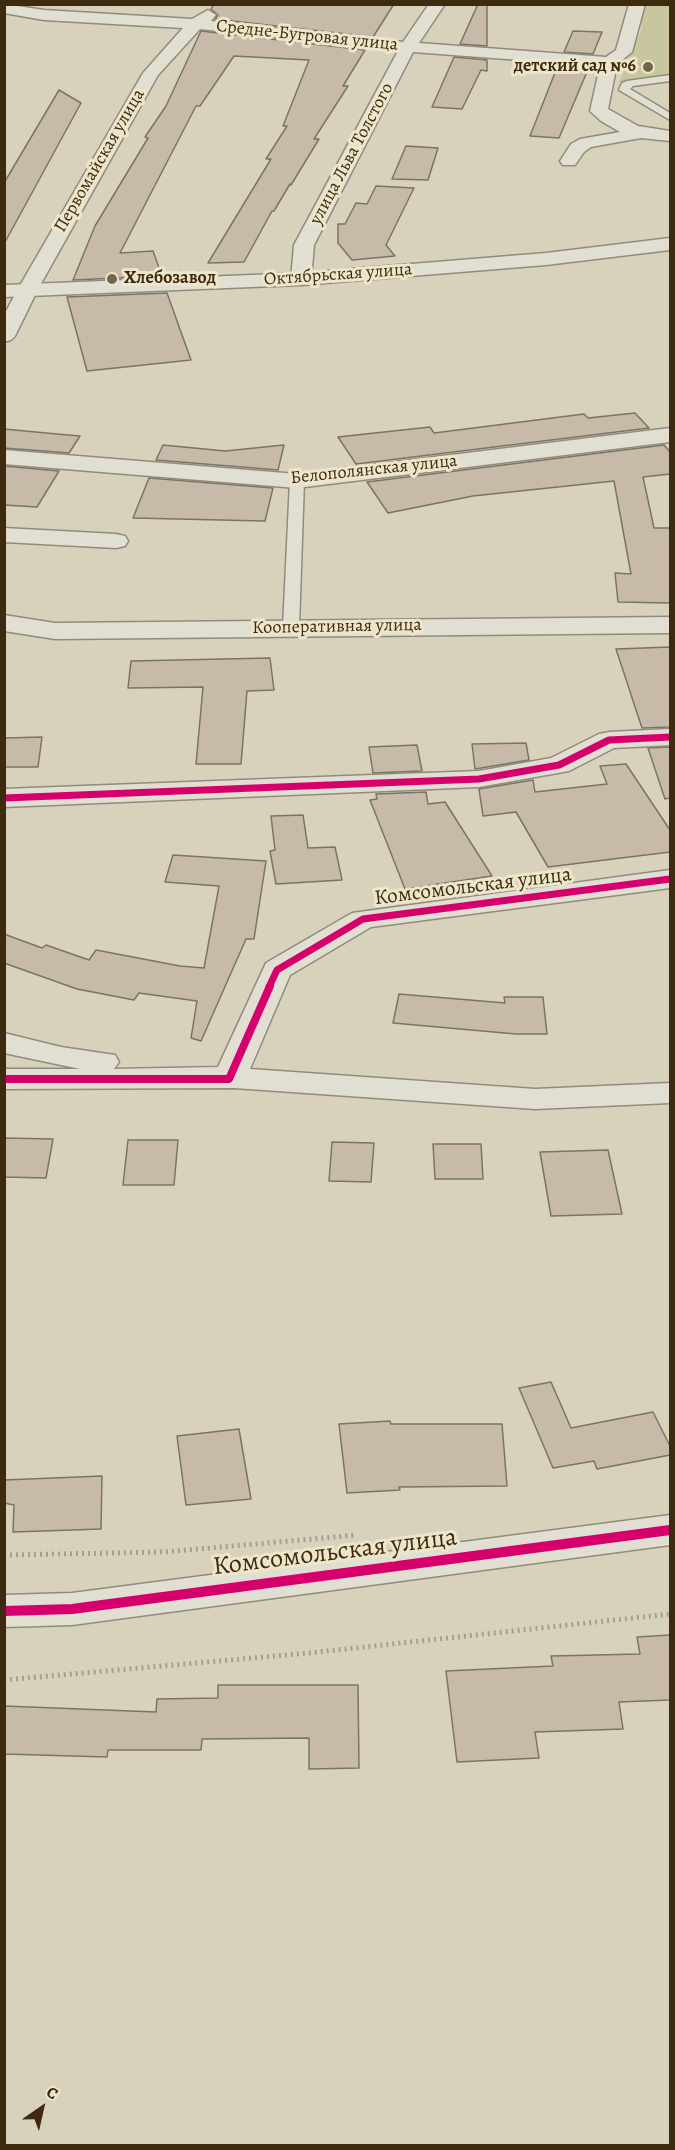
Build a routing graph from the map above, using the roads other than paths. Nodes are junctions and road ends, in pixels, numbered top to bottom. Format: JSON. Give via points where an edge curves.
{"nodes":[{"id":1,"x":221,"y":4,"type":"edge"},
{"id":2,"x":437,"y":4,"type":"edge"},
{"id":3,"x":637,"y":4,"type":"edge"},
{"id":4,"x":4,"y":8,"type":"edge"},
{"id":5,"x":196,"y":24,"type":"junction"},
{"id":6,"x":408,"y":47,"type":"junction"},
{"id":7,"x":609,"y":62,"type":"junction"},
{"id":8,"x":670,"y":78,"type":"edge"},
{"id":9,"x":670,"y":117,"type":"edge"},
{"id":10,"x":637,"y":134,"type":"junction"},
{"id":11,"x":670,"y":136,"type":"edge"},
{"id":12,"x":569,"y":161,"type":"dead end"},
{"id":13,"x":670,"y":244,"type":"edge"},
{"id":14,"x":301,"y":279,"type":"junction"},
{"id":15,"x":28,"y":289,"type":"junction"},
{"id":16,"x":4,"y":291,"type":"edge"},
{"id":17,"x":4,"y":336,"type":"edge"},
{"id":18,"x":670,"y":435,"type":"edge"},
{"id":19,"x":4,"y":457,"type":"edge"},
{"id":20,"x":297,"y":481,"type":"junction"},
{"id":21,"x":4,"y":535,"type":"edge"},
{"id":22,"x":116,"y":541,"type":"dead end"},
{"id":23,"x":4,"y":623,"type":"edge"},
{"id":24,"x":670,"y":625,"type":"edge"},
{"id":25,"x":291,"y":627,"type":"junction"},
{"id":26,"x":670,"y":737,"type":"edge"},
{"id":27,"x":4,"y":798,"type":"edge"},
{"id":28,"x":670,"y":879,"type":"edge"},
{"id":29,"x":4,"y":1043,"type":"edge"},
{"id":30,"x":4,"y":1079,"type":"edge"},
{"id":31,"x":229,"y":1079,"type":"junction"},
{"id":32,"x":670,"y":1093,"type":"edge"},
{"id":33,"x":670,"y":1530,"type":"edge"},
{"id":34,"x":4,"y":1611,"type":"edge"}],
"edges":[{"from":1,"to":5,"type":"street","name":"Первомайская улица"},
{"from":2,"to":6,"type":"street","name":"улица Льва Толстого"},
{"from":3,"to":7,"type":"street","via":[[624,52]]},
{"from":4,"to":5,"type":"street","name":"Средне-Бугровая улица","via":[[44,15]]},
{"from":5,"to":6,"type":"street","name":"Средне-Бугровая улица"},
{"from":5,"to":15,"type":"street","name":"Первомайская улица","via":[[151,73]]},
{"from":6,"to":7,"type":"street","name":"Средне-Бугровая улица"},
{"from":6,"to":14,"type":"street","name":"улица Льва Толстого","via":[[304,245]]},
{"from":7,"to":10,"type":"street","via":[[599,111]]},
{"from":8,"to":9,"type":"lane","via":[[631,83],[624,90]]},
{"from":10,"to":11,"type":"street"},
{"from":10,"to":12,"type":"street","via":[[586,143],[577,148]]},
{"from":13,"to":14,"type":"street","name":"Октябрьская улица","via":[[546,259]]},
{"from":14,"to":15,"type":"street","name":"Октябрьская улица"},
{"from":15,"to":16,"type":"street","name":"Октябрьская улица"},
{"from":15,"to":17,"type":"street","name":"Первомайская улица"},
{"from":18,"to":20,"type":"street","name":"Белополянская улица"},
{"from":19,"to":20,"type":"street","name":"Белополянская улица"},
{"from":20,"to":25,"type":"lane"},
{"from":21,"to":22,"type":"street"},
{"from":23,"to":25,"type":"street","name":"Кооперативная улица","via":[[55,631]]},
{"from":24,"to":25,"type":"street","name":"Кооперативная улица"},
{"from":26,"to":27,"type":"street","via":[[609,740],[559,765],[479,779]]},
{"from":28,"to":31,"type":"street","name":"Комсомольская улица","via":[[363,919],[278,970]]},
{"from":29,"to":31,"type":"street","via":[[61,1057]]},
{"from":30,"to":31,"type":"street"},
{"from":31,"to":32,"type":"street","via":[[535,1099]]},
{"from":33,"to":34,"type":"street","name":"Комсомольская улица","via":[[72,1609]]}]}
